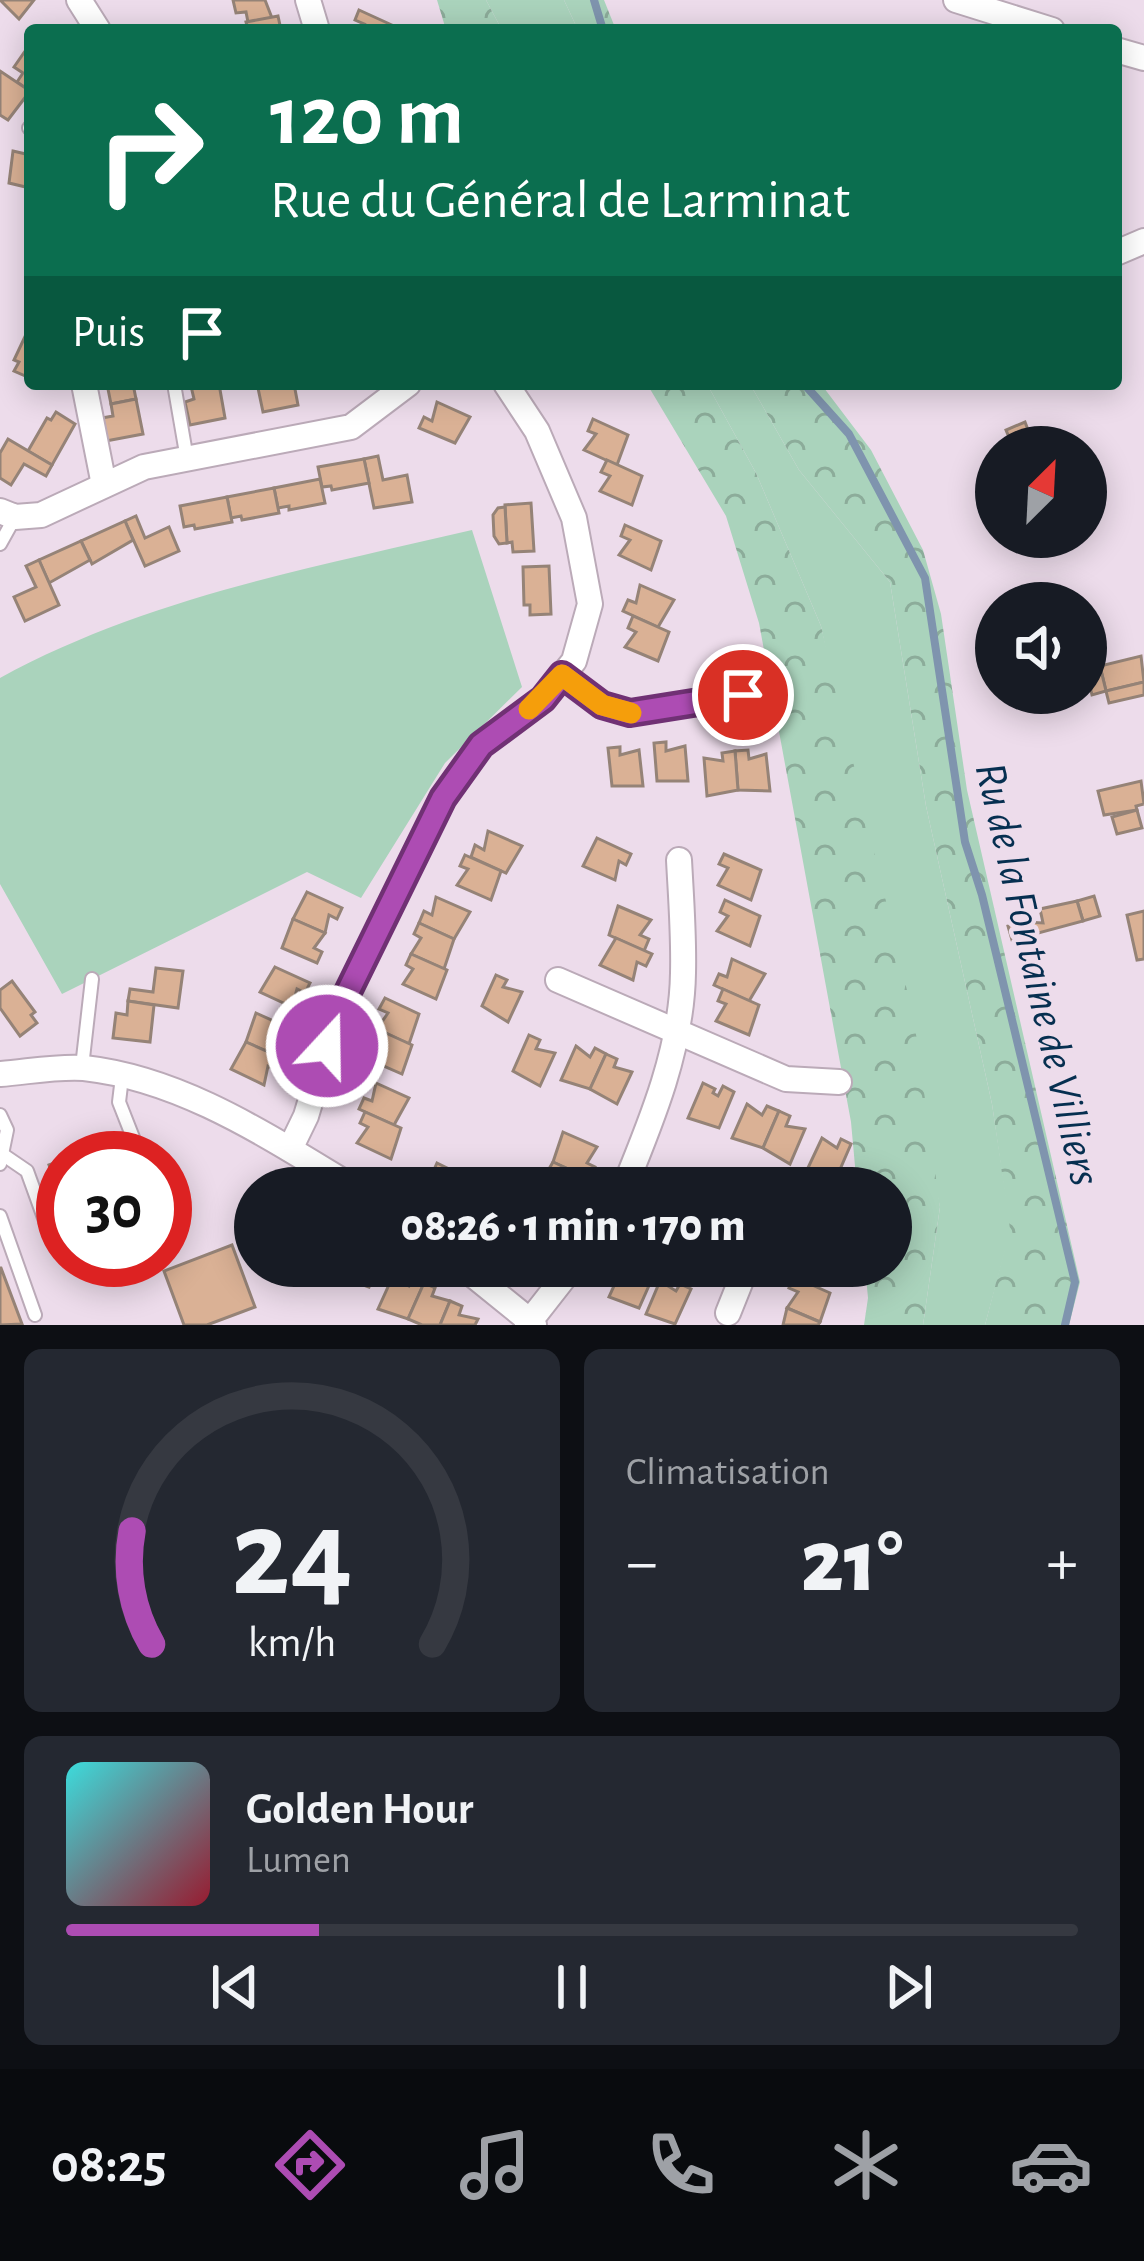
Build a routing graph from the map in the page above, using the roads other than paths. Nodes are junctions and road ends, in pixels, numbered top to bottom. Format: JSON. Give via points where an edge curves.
{"nodes":[{"id":1,"x":956,"y":0,"type":"edge"},
{"id":2,"x":1033,"y":24,"type":"edge"},
{"id":3,"x":85,"y":390,"type":"edge"},
{"id":4,"x":175,"y":390,"type":"edge"},
{"id":5,"x":400,"y":390,"type":"edge"},
{"id":6,"x":510,"y":390,"type":"edge"},
{"id":7,"x":187,"y":459,"type":"junction"},
{"id":8,"x":104,"y":485,"type":"junction"},
{"id":9,"x":8,"y":514,"type":"edge"},
{"id":10,"x":0,"y":544,"type":"edge"},
{"id":11,"x":562,"y":675,"type":"junction"},
{"id":12,"x":743,"y":695,"type":"dead end"},
{"id":13,"x":680,"y":860,"type":"dead end"},
{"id":14,"x":92,"y":980,"type":"dead end"},
{"id":15,"x":558,"y":980,"type":"dead end"},
{"id":16,"x":676,"y":1033,"type":"junction"},
{"id":17,"x":82,"y":1068,"type":"junction"},
{"id":18,"x":0,"y":1074,"type":"edge"},
{"id":19,"x":122,"y":1077,"type":"junction"},
{"id":20,"x":838,"y":1082,"type":"dead end"},
{"id":21,"x":0,"y":1115,"type":"edge"},
{"id":22,"x":130,"y":1131,"type":"edge"},
{"id":23,"x":290,"y":1149,"type":"junction"},
{"id":24,"x":2,"y":1160,"type":"edge"},
{"id":25,"x":320,"y":1167,"type":"edge"},
{"id":26,"x":633,"y":1167,"type":"edge"},
{"id":27,"x":36,"y":1196,"type":"edge"},
{"id":28,"x":0,"y":1216,"type":"edge"},
{"id":29,"x":487,"y":1287,"type":"edge"},
{"id":30,"x":557,"y":1287,"type":"edge"},
{"id":31,"x":738,"y":1287,"type":"edge"},
{"id":32,"x":728,"y":1313,"type":"dead end"},
{"id":33,"x":35,"y":1315,"type":"dead end"},
{"id":34,"x":530,"y":1324,"type":"edge"}],
"edges":[{"from":1,"to":2,"type":"street"},
{"from":3,"to":8,"type":"street"},
{"from":4,"to":7,"type":"lane"},
{"from":5,"to":7,"type":"street","via":[[351,428]]},
{"from":6,"to":11,"type":"street","via":[[537,430],[574,518],[590,604],[574,661]]},
{"from":7,"to":8,"type":"street"},
{"from":8,"to":9,"type":"street","via":[[41,514]]},
{"from":9,"to":10,"type":"lane"},
{"from":11,"to":12,"type":"street","via":[[602,705],[630,713]]},
{"from":11,"to":23,"type":"street","via":[[481,745],[443,798],[336,1016]]},
{"from":13,"to":16,"type":"street"},
{"from":14,"to":17,"type":"lane"},
{"from":15,"to":16,"type":"street"},
{"from":16,"to":20,"type":"street","via":[[786,1079]]},
{"from":16,"to":26,"type":"street"},
{"from":17,"to":18,"type":"street"},
{"from":17,"to":19,"type":"street"},
{"from":19,"to":22,"type":"lane","via":[[119,1102]]},
{"from":19,"to":23,"type":"street","via":[[175,1091]]},
{"from":21,"to":24,"type":"lane","via":[[7,1130]]},
{"from":23,"to":25,"type":"street"},
{"from":24,"to":27,"type":"lane","via":[[27,1171]]},
{"from":28,"to":33,"type":"lane"},
{"from":29,"to":34,"type":"street"},
{"from":30,"to":34,"type":"street"},
{"from":31,"to":32,"type":"street"}]}
